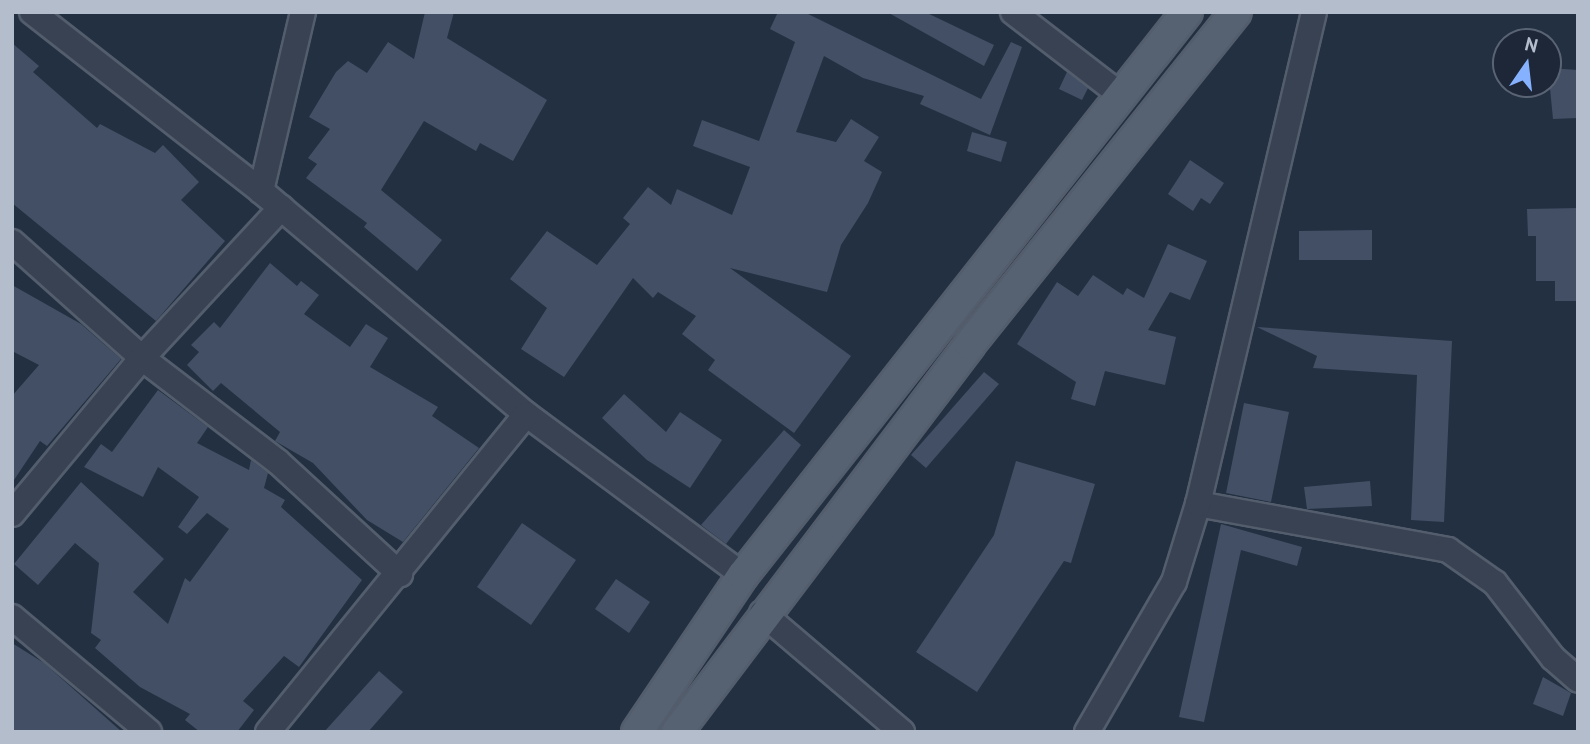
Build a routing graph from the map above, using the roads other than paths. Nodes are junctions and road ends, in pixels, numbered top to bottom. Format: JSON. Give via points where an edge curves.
{"nodes":[{"id":1,"x":32,"y":12,"type":"edge"},
{"id":2,"x":303,"y":12,"type":"edge"},
{"id":3,"x":1013,"y":12,"type":"edge"},
{"id":4,"x":1187,"y":12,"type":"edge"},
{"id":5,"x":1236,"y":12,"type":"edge"},
{"id":6,"x":1314,"y":12,"type":"edge"},
{"id":7,"x":1122,"y":96,"type":"junction"},
{"id":8,"x":261,"y":191,"type":"junction"},
{"id":9,"x":281,"y":208,"type":"junction"},
{"id":10,"x":12,"y":242,"type":"edge"},
{"id":11,"x":142,"y":358,"type":"junction"},
{"id":12,"x":526,"y":414,"type":"junction"},
{"id":13,"x":1198,"y":504,"type":"junction"},
{"id":14,"x":12,"y":514,"type":"edge"},
{"id":15,"x":400,"y":574,"type":"junction"},
{"id":16,"x":743,"y":575,"type":"junction"},
{"id":17,"x":762,"y":612,"type":"junction"},
{"id":18,"x":12,"y":617,"type":"edge"},
{"id":19,"x":1578,"y":680,"type":"edge"},
{"id":20,"x":149,"y":732,"type":"edge"},
{"id":21,"x":268,"y":732,"type":"edge"},
{"id":22,"x":637,"y":732,"type":"edge"},
{"id":23,"x":677,"y":732,"type":"edge"},
{"id":24,"x":902,"y":732,"type":"edge"},
{"id":25,"x":1087,"y":732,"type":"edge"}],
"edges":[{"from":1,"to":8,"type":"street"},
{"from":2,"to":8,"type":"street"},
{"from":3,"to":7,"type":"street"},
{"from":4,"to":7,"type":"main road"},
{"from":5,"to":17,"type":"main road"},
{"from":6,"to":13,"type":"street"},
{"from":7,"to":16,"type":"main road"},
{"from":8,"to":9,"type":"street"},
{"from":9,"to":11,"type":"street"},
{"from":9,"to":12,"type":"street"},
{"from":10,"to":11,"type":"street"},
{"from":11,"to":14,"type":"street"},
{"from":11,"to":15,"type":"street","via":[[278,462]]},
{"from":12,"to":15,"type":"street"},
{"from":12,"to":16,"type":"street"},
{"from":13,"to":19,"type":"street","via":[[1448,550],[1495,583],[1553,658]]},
{"from":13,"to":25,"type":"street","via":[[1174,582]]},
{"from":15,"to":21,"type":"street"},
{"from":16,"to":22,"type":"main road"},
{"from":17,"to":23,"type":"main road"},
{"from":17,"to":24,"type":"street"},
{"from":18,"to":20,"type":"street"}]}
